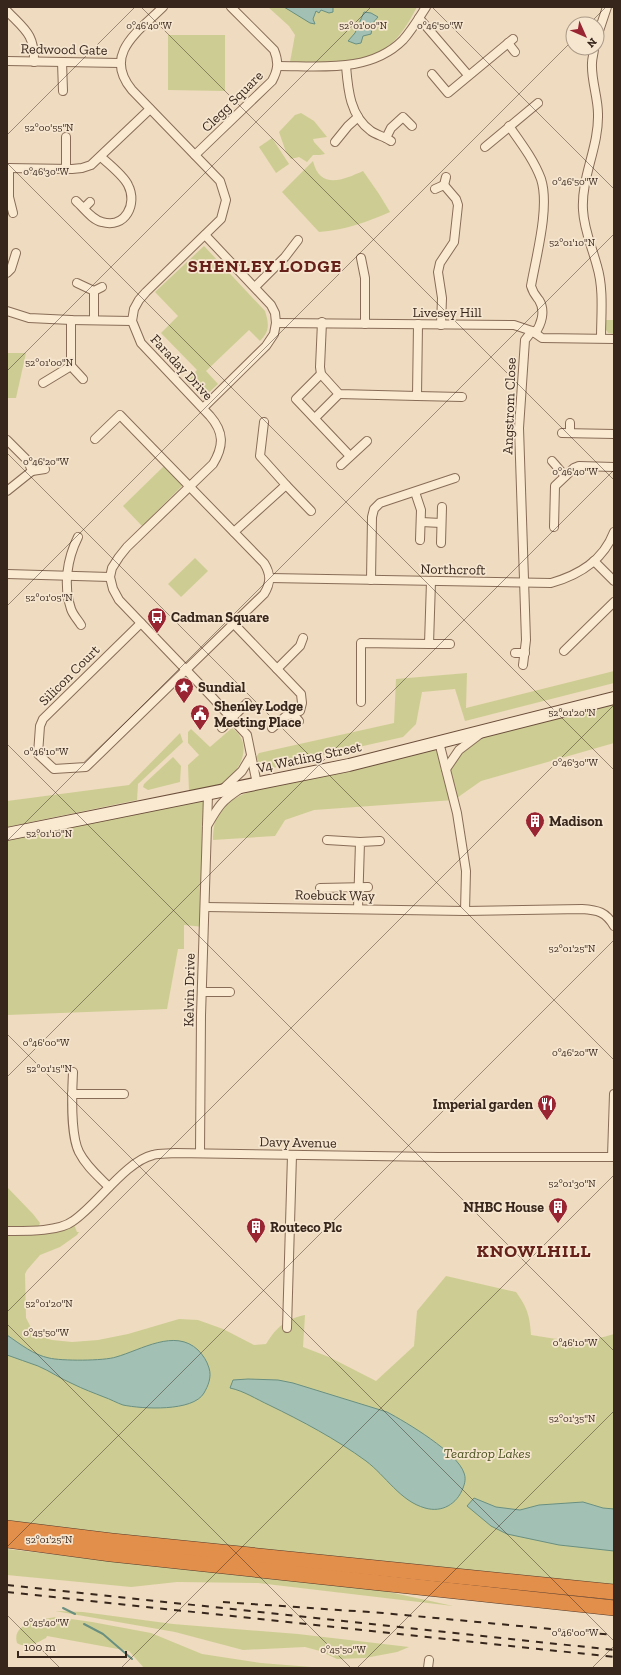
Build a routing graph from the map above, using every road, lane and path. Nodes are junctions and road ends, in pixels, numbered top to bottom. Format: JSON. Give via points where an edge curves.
{"nodes":[{"id":1,"x":163,"y":7,"type":"edge"},
{"id":2,"x":231,"y":7,"type":"edge"},
{"id":3,"x":426,"y":7,"type":"edge"},
{"id":4,"x":7,"y":10,"type":"edge"},
{"id":5,"x":419,"y":18,"type":"junction"},
{"id":6,"x":515,"y":52,"type":"dead end"},
{"id":7,"x":593,"y":56,"type":"edge"},
{"id":8,"x":7,"y":61,"type":"edge"},
{"id":9,"x":34,"y":62,"type":"junction"},
{"id":10,"x":62,"y":62,"type":"junction"},
{"id":11,"x":120,"y":63,"type":"junction"},
{"id":12,"x":278,"y":66,"type":"junction"},
{"id":13,"x":346,"y":66,"type":"junction"},
{"id":14,"x":432,"y":74,"type":"dead end"},
{"id":15,"x":468,"y":75,"type":"junction"},
{"id":16,"x":63,"y":91,"type":"dead end"},
{"id":17,"x":538,"y":103,"type":"dead end"},
{"id":18,"x":150,"y":109,"type":"junction"},
{"id":19,"x":358,"y":117,"type":"junction"},
{"id":20,"x":412,"y":126,"type":"dead end"},
{"id":21,"x":510,"y":126,"type":"junction"},
{"id":22,"x":66,"y":137,"type":"dead end"},
{"id":23,"x":336,"y":142,"type":"dead end"},
{"id":24,"x":485,"y":147,"type":"dead end"},
{"id":25,"x":195,"y":155,"type":"junction"},
{"id":26,"x":101,"y":157,"type":"junction"},
{"id":27,"x":8,"y":168,"type":"edge"},
{"id":28,"x":66,"y":168,"type":"junction"},
{"id":29,"x":446,"y":177,"type":"dead end"},
{"id":30,"x":444,"y":185,"type":"junction"},
{"id":31,"x":435,"y":189,"type":"dead end"},
{"id":32,"x":76,"y":201,"type":"dead end"},
{"id":33,"x":90,"y":202,"type":"dead end"},
{"id":34,"x":84,"y":208,"type":"junction"},
{"id":35,"x":14,"y":213,"type":"dead end"},
{"id":36,"x":206,"y":235,"type":"junction"},
{"id":37,"x":298,"y":240,"type":"dead end"},
{"id":38,"x":16,"y":253,"type":"dead end"},
{"id":39,"x":361,"y":258,"type":"dead end"},
{"id":40,"x":7,"y":273,"type":"edge"},
{"id":41,"x":77,"y":283,"type":"dead end"},
{"id":42,"x":102,"y":287,"type":"dead end"},
{"id":43,"x":255,"y":287,"type":"junction"},
{"id":44,"x":94,"y":291,"type":"junction"},
{"id":45,"x":7,"y":311,"type":"edge"},
{"id":46,"x":71,"y":320,"type":"junction"},
{"id":47,"x":94,"y":320,"type":"junction"},
{"id":48,"x":132,"y":320,"type":"junction"},
{"id":49,"x":322,"y":322,"type":"junction"},
{"id":50,"x":276,"y":323,"type":"junction"},
{"id":51,"x":365,"y":324,"type":"junction"},
{"id":52,"x":418,"y":324,"type":"junction"},
{"id":53,"x":441,"y":325,"type":"junction"},
{"id":54,"x":534,"y":332,"type":"junction"},
{"id":55,"x":601,"y":338,"type":"junction"},
{"id":56,"x":614,"y":339,"type":"edge"},
{"id":57,"x":71,"y":366,"type":"junction"},
{"id":58,"x":321,"y":374,"type":"junction"},
{"id":59,"x":83,"y":379,"type":"dead end"},
{"id":60,"x":43,"y":383,"type":"dead end"},
{"id":61,"x":339,"y":394,"type":"junction"},
{"id":62,"x":417,"y":396,"type":"junction"},
{"id":63,"x":462,"y":397,"type":"dead end"},
{"id":64,"x":203,"y":408,"type":"junction"},
{"id":65,"x":315,"y":418,"type":"junction"},
{"id":66,"x":264,"y":422,"type":"dead end"},
{"id":67,"x":570,"y":423,"type":"dead end"},
{"id":68,"x":614,"y":434,"type":"edge"},
{"id":69,"x":95,"y":439,"type":"dead end"},
{"id":70,"x":7,"y":440,"type":"edge"},
{"id":71,"x":367,"y":441,"type":"dead end"},
{"id":72,"x":350,"y":456,"type":"junction"},
{"id":73,"x":552,"y":461,"type":"dead end"},
{"id":74,"x":341,"y":465,"type":"dead end"},
{"id":75,"x":614,"y":467,"type":"edge"},
{"id":76,"x":45,"y":469,"type":"dead end"},
{"id":77,"x":32,"y":471,"type":"junction"},
{"id":78,"x":565,"y":476,"type":"junction"},
{"id":79,"x":455,"y":478,"type":"dead end"},
{"id":80,"x":286,"y":485,"type":"junction"},
{"id":81,"x":189,"y":487,"type":"junction"},
{"id":82,"x":7,"y":491,"type":"edge"},
{"id":83,"x":415,"y":492,"type":"junction"},
{"id":84,"x":442,"y":507,"type":"dead end"},
{"id":85,"x":312,"y":511,"type":"dead end"},
{"id":86,"x":421,"y":522,"type":"junction"},
{"id":87,"x":441,"y":523,"type":"junction"},
{"id":88,"x":554,"y":528,"type":"dead end"},
{"id":89,"x":234,"y":532,"type":"junction"},
{"id":90,"x":614,"y":532,"type":"edge"},
{"id":91,"x":78,"y":537,"type":"dead end"},
{"id":92,"x":420,"y":540,"type":"dead end"},
{"id":93,"x":441,"y":543,"type":"dead end"},
{"id":94,"x":594,"y":561,"type":"junction"},
{"id":95,"x":7,"y":574,"type":"edge"},
{"id":96,"x":67,"y":575,"type":"junction"},
{"id":97,"x":110,"y":577,"type":"junction"},
{"id":98,"x":270,"y":578,"type":"junction"},
{"id":99,"x":371,"y":580,"type":"junction"},
{"id":100,"x":431,"y":581,"type":"junction"},
{"id":101,"x":614,"y":582,"type":"edge"},
{"id":102,"x":524,"y":583,"type":"junction"},
{"id":103,"x":614,"y":602,"type":"edge"},
{"id":104,"x":141,"y":622,"type":"junction"},
{"id":105,"x":234,"y":624,"type":"junction"},
{"id":106,"x":81,"y":625,"type":"dead end"},
{"id":107,"x":303,"y":638,"type":"dead end"},
{"id":108,"x":429,"y":644,"type":"junction"},
{"id":109,"x":450,"y":644,"type":"dead end"},
{"id":110,"x":564,"y":651,"type":"dead end"},
{"id":111,"x":515,"y":653,"type":"dead end"},
{"id":112,"x":525,"y":653,"type":"junction"},
{"id":113,"x":523,"y":665,"type":"dead end"},
{"id":114,"x":276,"y":668,"type":"junction"},
{"id":115,"x":186,"y":670,"type":"junction"},
{"id":116,"x":614,"y":698,"type":"edge"},
{"id":117,"x":361,"y":702,"type":"dead end"},
{"id":118,"x":247,"y":703,"type":"dead end"},
{"id":119,"x":293,"y":714,"type":"junction"},
{"id":120,"x":232,"y":718,"type":"junction"},
{"id":121,"x":299,"y":721,"type":"dead end"},
{"id":122,"x":222,"y":728,"type":"dead end"},
{"id":123,"x":272,"y":728,"type":"dead end"},
{"id":124,"x":484,"y":731,"type":"junction"},
{"id":125,"x":439,"y":742,"type":"junction"},
{"id":126,"x":251,"y":756,"type":"junction"},
{"id":127,"x":446,"y":769,"type":"junction"},
{"id":128,"x":257,"y":784,"type":"junction"},
{"id":129,"x":244,"y":787,"type":"junction"},
{"id":130,"x":221,"y":792,"type":"junction"},
{"id":131,"x":208,"y":794,"type":"junction"},
{"id":132,"x":206,"y":827,"type":"junction"},
{"id":133,"x":7,"y":834,"type":"edge"},
{"id":134,"x":327,"y":840,"type":"dead end"},
{"id":135,"x":380,"y":841,"type":"dead end"},
{"id":136,"x":360,"y":842,"type":"junction"},
{"id":137,"x":320,"y":888,"type":"dead end"},
{"id":138,"x":358,"y":888,"type":"junction"},
{"id":139,"x":368,"y":888,"type":"dead end"},
{"id":140,"x":205,"y":907,"type":"junction"},
{"id":141,"x":358,"y":909,"type":"junction"},
{"id":142,"x":465,"y":911,"type":"junction"},
{"id":143,"x":614,"y":926,"type":"edge"},
{"id":144,"x":202,"y":992,"type":"junction"},
{"id":145,"x":230,"y":992,"type":"dead end"},
{"id":146,"x":73,"y":1072,"type":"dead end"},
{"id":147,"x":72,"y":1094,"type":"junction"},
{"id":148,"x":124,"y":1094,"type":"dead end"},
{"id":149,"x":614,"y":1094,"type":"edge"},
{"id":150,"x":200,"y":1153,"type":"junction"},
{"id":151,"x":292,"y":1155,"type":"junction"},
{"id":152,"x":613,"y":1157,"type":"edge"},
{"id":153,"x":109,"y":1187,"type":"junction"},
{"id":154,"x":7,"y":1231,"type":"edge"},
{"id":155,"x":287,"y":1328,"type":"dead end"},
{"id":156,"x":7,"y":1528,"type":"edge"},
{"id":157,"x":7,"y":1540,"type":"edge"},
{"id":158,"x":614,"y":1592,"type":"edge"},
{"id":159,"x":614,"y":1608,"type":"edge"}],
"edges":[{"from":1,"to":11,"type":"street","via":[[129,39]]},
{"from":2,"to":12,"type":"street","name":"Clegg Square","via":[[274,50]]},
{"from":3,"to":5,"type":"street"},
{"from":4,"to":9,"type":"street","via":[[30,35],[34,44]]},
{"from":5,"to":13,"type":"street","via":[[403,40],[389,51],[374,59]]},
{"from":5,"to":15,"type":"street"},
{"from":6,"to":15,"type":"street","via":[[511,41]]},
{"from":7,"to":55,"type":"street","via":[[598,114],[593,150],[584,184],[583,210],[601,287]]},
{"from":8,"to":9,"type":"street","name":"Redwood Gate"},
{"from":9,"to":10,"type":"street","name":"Redwood Gate"},
{"from":10,"to":11,"type":"street","name":"Redwood Gate"},
{"from":10,"to":16,"type":"street"},
{"from":11,"to":18,"type":"street","via":[[122,74],[128,84]]},
{"from":12,"to":13,"type":"street"},
{"from":12,"to":25,"type":"street","name":"Clegg Square","via":[[272,82]]},
{"from":13,"to":19,"type":"street","via":[[348,91]]},
{"from":14,"to":15,"type":"street","via":[[448,93]]},
{"from":17,"to":21,"type":"street"},
{"from":18,"to":25,"type":"street"},
{"from":18,"to":26,"type":"street"},
{"from":19,"to":20,"type":"street","via":[[371,131],[388,139],[391,128],[401,114]]},
{"from":19,"to":23,"type":"street"},
{"from":21,"to":24,"type":"street"},
{"from":21,"to":54,"type":"street","name":"Angstrom Close","via":[[534,163],[541,181],[544,202],[532,286],[533,294],[540,301],[542,315],[541,324]]},
{"from":22,"to":28,"type":"street"},
{"from":25,"to":36,"type":"street","via":[[220,181],[226,200],[221,220]]},
{"from":26,"to":28,"type":"street","via":[[82,168]]},
{"from":26,"to":34,"type":"street","via":[[128,184],[132,194],[131,208],[125,217],[112,223],[95,219]]},
{"from":27,"to":28,"type":"street"},
{"from":27,"to":35,"type":"street","via":[[9,197]]},
{"from":29,"to":30,"type":"street"},
{"from":30,"to":31,"type":"street"},
{"from":30,"to":53,"type":"street","via":[[458,205],[454,242],[440,263],[438,272],[442,298]]},
{"from":32,"to":34,"type":"street"},
{"from":33,"to":34,"type":"street"},
{"from":36,"to":43,"type":"street"},
{"from":36,"to":48,"type":"street","via":[[139,300]]},
{"from":37,"to":43,"type":"street"},
{"from":38,"to":40,"type":"street","via":[[11,269]]},
{"from":39,"to":51,"type":"street","via":[[365,278]]},
{"from":41,"to":44,"type":"street"},
{"from":42,"to":44,"type":"street"},
{"from":43,"to":50,"type":"street","via":[[271,305]]},
{"from":44,"to":47,"type":"street"},
{"from":45,"to":46,"type":"street","via":[[29,318]]},
{"from":46,"to":47,"type":"street"},
{"from":46,"to":57,"type":"street"},
{"from":47,"to":48,"type":"street"},
{"from":48,"to":64,"type":"street","name":"Faraday Drive","via":[[140,343]]},
{"from":49,"to":50,"type":"street","name":"Livesey Hill"},
{"from":49,"to":51,"type":"street","name":"Livesey Hill"},
{"from":49,"to":58,"type":"street"},
{"from":50,"to":64,"type":"street","via":[[274,334],[266,346]]},
{"from":51,"to":52,"type":"street","name":"Livesey Hill"},
{"from":52,"to":53,"type":"street","name":"Livesey Hill"},
{"from":52,"to":62,"type":"street"},
{"from":53,"to":54,"type":"street","name":"Livesey Hill","via":[[514,325]]},
{"from":54,"to":55,"type":"street","name":"Livesey Hill","via":[[542,338]]},
{"from":54,"to":102,"type":"street","name":"Angstrom Close","via":[[525,340],[519,428]]},
{"from":55,"to":56,"type":"street","name":"Livesey Hill"},
{"from":57,"to":59,"type":"street"},
{"from":57,"to":60,"type":"street"},
{"from":58,"to":61,"type":"street"},
{"from":58,"to":65,"type":"street","via":[[296,399]]},
{"from":61,"to":62,"type":"street"},
{"from":61,"to":65,"type":"street"},
{"from":62,"to":63,"type":"street"},
{"from":64,"to":81,"type":"street","name":"Faraday Drive","via":[[217,424],[222,438],[220,453],[214,464]]},
{"from":65,"to":72,"type":"street"},
{"from":66,"to":80,"type":"street","via":[[260,456]]},
{"from":67,"to":68,"type":"street","via":[[566,433]]},
{"from":69,"to":81,"type":"street","via":[[120,415]]},
{"from":70,"to":77,"type":"street","via":[[28,461]]},
{"from":71,"to":72,"type":"street"},
{"from":72,"to":74,"type":"street"},
{"from":73,"to":78,"type":"street"},
{"from":75,"to":78,"type":"street","via":[[579,466]]},
{"from":76,"to":77,"type":"street"},
{"from":77,"to":82,"type":"street"},
{"from":78,"to":88,"type":"street","via":[[555,486]]},
{"from":79,"to":83,"type":"street"},
{"from":80,"to":85,"type":"street"},
{"from":80,"to":89,"type":"street"},
{"from":81,"to":89,"type":"street"},
{"from":81,"to":97,"type":"street","name":"Faraday Drive","via":[[127,547],[112,568]]},
{"from":83,"to":86,"type":"street","via":[[421,510]]},
{"from":83,"to":99,"type":"street","via":[[380,504],[374,509]]},
{"from":84,"to":87,"type":"street"},
{"from":86,"to":87,"type":"street"},
{"from":86,"to":92,"type":"street"},
{"from":87,"to":93,"type":"street"},
{"from":89,"to":98,"type":"street","via":[[264,563]]},
{"from":90,"to":94,"type":"street","name":"Northcroft","via":[[602,554]]},
{"from":91,"to":96,"type":"street","via":[[73,546]]},
{"from":94,"to":101,"type":"street"},
{"from":94,"to":102,"type":"street","name":"Northcroft","via":[[570,578],[550,583]]},
{"from":95,"to":96,"type":"street"},
{"from":96,"to":97,"type":"street"},
{"from":96,"to":106,"type":"street","via":[[72,611]]},
{"from":97,"to":104,"type":"street","via":[[119,600]]},
{"from":98,"to":99,"type":"street","name":"Northcroft"},
{"from":98,"to":105,"type":"street","via":[[264,594]]},
{"from":99,"to":100,"type":"street","name":"Northcroft"},
{"from":100,"to":102,"type":"street","name":"Northcroft"},
{"from":100,"to":108,"type":"street"},
{"from":102,"to":112,"type":"street","name":"Angstrom Close"},
{"from":103,"to":110,"type":"street"},
{"from":104,"to":115,"type":"street"},
{"from":104,"to":115,"type":"street","name":"Silicon Court","via":[[43,719],[38,754],[54,769],[86,767]]},
{"from":105,"to":114,"type":"street"},
{"from":105,"to":115,"type":"street"},
{"from":107,"to":114,"type":"street","via":[[300,646]]},
{"from":108,"to":109,"type":"street"},
{"from":108,"to":117,"type":"street","via":[[361,640]]},
{"from":111,"to":112,"type":"street"},
{"from":112,"to":113,"type":"street","name":"Angstrom Close"},
{"from":114,"to":119,"type":"street","via":[[301,694],[300,711]]},
{"from":115,"to":120,"type":"street"},
{"from":116,"to":124,"type":"street","name":"V4 Watling Street"},
{"from":118,"to":120,"type":"street"},
{"from":119,"to":121,"type":"street"},
{"from":119,"to":123,"type":"street","via":[[286,716]]},
{"from":120,"to":122,"type":"street"},
{"from":120,"to":126,"type":"street","via":[[247,735]]},
{"from":124,"to":125,"type":"street","name":"V4 Watling Street"},
{"from":124,"to":127,"type":"street","via":[[459,750]]},
{"from":125,"to":127,"type":"street"},
{"from":125,"to":128,"type":"street","name":"V4 Watling Street","via":[[349,765]]},
{"from":126,"to":128,"type":"street"},
{"from":126,"to":130,"type":"street","via":[[242,771]]},
{"from":127,"to":142,"type":"street","via":[[458,813],[466,871]]},
{"from":128,"to":129,"type":"street","name":"V4 Watling Street"},
{"from":129,"to":130,"type":"street","name":"V4 Watling Street"},
{"from":129,"to":132,"type":"street","name":"Kelvin Drive","via":[[225,798]]},
{"from":130,"to":131,"type":"street","name":"V4 Watling Street"},
{"from":131,"to":132,"type":"street","name":"Kelvin Drive"},
{"from":131,"to":133,"type":"street","name":"V4 Watling Street"},
{"from":132,"to":140,"type":"street","name":"Kelvin Drive"},
{"from":134,"to":136,"type":"street"},
{"from":135,"to":136,"type":"street"},
{"from":136,"to":138,"type":"street"},
{"from":137,"to":138,"type":"street"},
{"from":138,"to":139,"type":"street"},
{"from":138,"to":141,"type":"street"},
{"from":140,"to":141,"type":"street","name":"Roebuck Way"},
{"from":140,"to":144,"type":"street","name":"Kelvin Drive"},
{"from":141,"to":142,"type":"street","name":"Roebuck Way"},
{"from":142,"to":143,"type":"street","name":"Roebuck Way","via":[[598,910],[610,919]]},
{"from":144,"to":145,"type":"street"},
{"from":144,"to":150,"type":"street","name":"Kelvin Drive"},
{"from":146,"to":147,"type":"street"},
{"from":147,"to":148,"type":"street"},
{"from":147,"to":153,"type":"street","via":[[74,1133],[78,1151],[88,1166]]},
{"from":149,"to":152,"type":"street"},
{"from":150,"to":151,"type":"street","name":"Davy Avenue"},
{"from":150,"to":153,"type":"street","name":"Davy Avenue","via":[[152,1155],[136,1164]]},
{"from":151,"to":152,"type":"street","name":"Davy Avenue"},
{"from":151,"to":155,"type":"street"},
{"from":153,"to":154,"type":"street","name":"Davy Avenue","via":[[72,1222],[37,1231]]},
{"from":156,"to":158,"type":"highway"},
{"from":157,"to":159,"type":"highway","via":[[111,1554]]}]}
